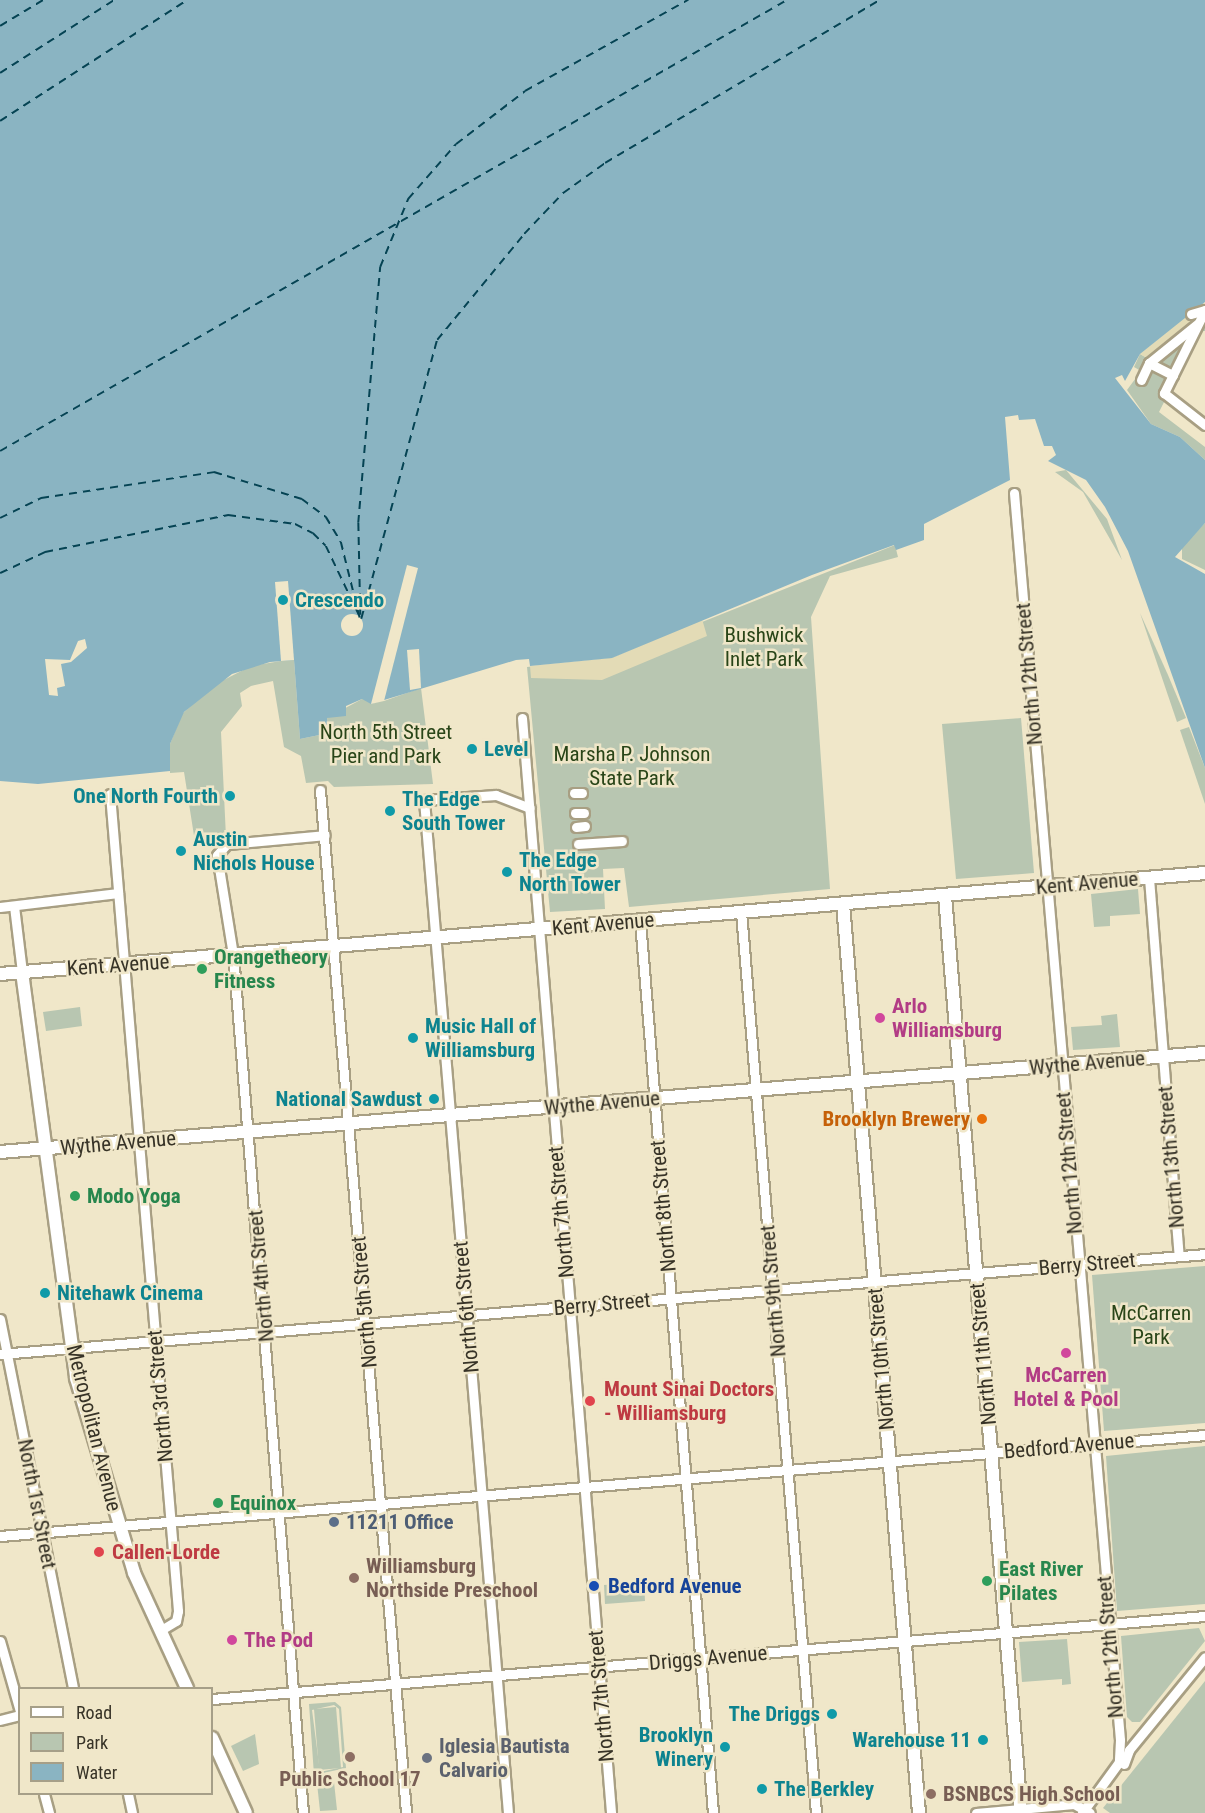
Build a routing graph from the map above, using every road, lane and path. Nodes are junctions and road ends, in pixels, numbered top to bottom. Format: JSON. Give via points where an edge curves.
{"nodes":[{"id":1,"x":1191,"y":314,"type":"dead end"},
{"id":2,"x":1197,"y":324,"type":"junction"},
{"id":3,"x":1149,"y":363,"type":"junction"},
{"id":4,"x":1173,"y":375,"type":"junction"},
{"id":5,"x":1141,"y":380,"type":"dead end"},
{"id":6,"x":1205,"y":425,"type":"edge"},
{"id":7,"x":1014,"y":493,"type":"dead end"},
{"id":8,"x":522,"y":718,"type":"dead end"},
{"id":9,"x":320,"y":790,"type":"dead end"},
{"id":10,"x":110,"y":794,"type":"dead end"},
{"id":11,"x":530,"y":808,"type":"junction"},
{"id":12,"x":325,"y":835,"type":"junction"},
{"id":13,"x":622,"y":841,"type":"dead end"},
{"id":14,"x":578,"y":844,"type":"dead end"},
{"id":15,"x":1205,"y":873,"type":"edge"},
{"id":16,"x":1149,"y":878,"type":"junction"},
{"id":17,"x":1046,"y":886,"type":"junction"},
{"id":18,"x":118,"y":893,"type":"junction"},
{"id":19,"x":945,"y":896,"type":"junction"},
{"id":20,"x":843,"y":904,"type":"junction"},
{"id":21,"x":14,"y":906,"type":"junction"},
{"id":22,"x":0,"y":907,"type":"edge"},
{"id":23,"x":741,"y":912,"type":"junction"},
{"id":24,"x":640,"y":921,"type":"junction"},
{"id":25,"x":539,"y":929,"type":"junction"},
{"id":26,"x":437,"y":938,"type":"junction"},
{"id":27,"x":334,"y":946,"type":"junction"},
{"id":28,"x":233,"y":955,"type":"junction"},
{"id":29,"x":124,"y":964,"type":"junction"},
{"id":30,"x":22,"y":972,"type":"junction"},
{"id":31,"x":0,"y":974,"type":"edge"},
{"id":32,"x":1205,"y":1053,"type":"edge"},
{"id":33,"x":1163,"y":1056,"type":"junction"},
{"id":34,"x":1061,"y":1065,"type":"junction"},
{"id":35,"x":959,"y":1073,"type":"junction"},
{"id":36,"x":858,"y":1082,"type":"junction"},
{"id":37,"x":756,"y":1090,"type":"junction"},
{"id":38,"x":655,"y":1098,"type":"junction"},
{"id":39,"x":553,"y":1107,"type":"junction"},
{"id":40,"x":451,"y":1115,"type":"junction"},
{"id":41,"x":349,"y":1124,"type":"junction"},
{"id":42,"x":249,"y":1132,"type":"junction"},
{"id":43,"x":139,"y":1141,"type":"junction"},
{"id":44,"x":45,"y":1149,"type":"junction"},
{"id":45,"x":0,"y":1152,"type":"edge"},
{"id":46,"x":1205,"y":1254,"type":"edge"},
{"id":47,"x":1179,"y":1256,"type":"junction"},
{"id":48,"x":1078,"y":1265,"type":"junction"},
{"id":49,"x":976,"y":1273,"type":"junction"},
{"id":50,"x":874,"y":1281,"type":"junction"},
{"id":51,"x":773,"y":1290,"type":"junction"},
{"id":52,"x":671,"y":1298,"type":"junction"},
{"id":53,"x":569,"y":1306,"type":"junction"},
{"id":54,"x":467,"y":1315,"type":"junction"},
{"id":55,"x":0,"y":1319,"type":"edge"},
{"id":56,"x":366,"y":1324,"type":"junction"},
{"id":57,"x":266,"y":1332,"type":"junction"},
{"id":58,"x":155,"y":1341,"type":"junction"},
{"id":59,"x":71,"y":1348,"type":"junction"},
{"id":60,"x":3,"y":1354,"type":"edge"},
{"id":61,"x":1205,"y":1435,"type":"edge"},
{"id":62,"x":1093,"y":1444,"type":"junction"},
{"id":63,"x":991,"y":1453,"type":"junction"},
{"id":64,"x":889,"y":1461,"type":"junction"},
{"id":65,"x":788,"y":1470,"type":"junction"},
{"id":66,"x":686,"y":1478,"type":"junction"},
{"id":67,"x":584,"y":1486,"type":"junction"},
{"id":68,"x":482,"y":1495,"type":"junction"},
{"id":69,"x":380,"y":1503,"type":"junction"},
{"id":70,"x":279,"y":1512,"type":"junction"},
{"id":71,"x":170,"y":1521,"type":"junction"},
{"id":72,"x":119,"y":1526,"type":"junction"},
{"id":73,"x":43,"y":1532,"type":"junction"},
{"id":74,"x":0,"y":1536,"type":"edge"},
{"id":75,"x":1205,"y":1616,"type":"edge"},
{"id":76,"x":1108,"y":1624,"type":"junction"},
{"id":77,"x":161,"y":1630,"type":"junction"},
{"id":78,"x":1006,"y":1633,"type":"junction"},
{"id":79,"x":0,"y":1641,"type":"edge"},
{"id":80,"x":904,"y":1641,"type":"junction"},
{"id":81,"x":802,"y":1650,"type":"junction"},
{"id":82,"x":1205,"y":1657,"type":"edge"},
{"id":83,"x":701,"y":1658,"type":"junction"},
{"id":84,"x":598,"y":1667,"type":"junction"},
{"id":85,"x":497,"y":1675,"type":"junction"},
{"id":86,"x":395,"y":1684,"type":"junction"},
{"id":87,"x":73,"y":1687,"type":"edge"},
{"id":88,"x":186,"y":1687,"type":"edge"},
{"id":89,"x":292,"y":1690,"type":"junction"},
{"id":90,"x":213,"y":1699,"type":"edge"},
{"id":91,"x":18,"y":1706,"type":"edge"},
{"id":92,"x":18,"y":1714,"type":"edge"},
{"id":93,"x":0,"y":1720,"type":"edge"},
{"id":94,"x":213,"y":1740,"type":"edge"},
{"id":95,"x":1121,"y":1763,"type":"junction"},
{"id":96,"x":44,"y":1795,"type":"edge"},
{"id":97,"x":128,"y":1795,"type":"edge"},
{"id":98,"x":1020,"y":1811,"type":"edge"},
{"id":99,"x":1085,"y":1812,"type":"edge"},
{"id":100,"x":49,"y":1813,"type":"edge"},
{"id":101,"x":132,"y":1813,"type":"edge"},
{"id":102,"x":246,"y":1813,"type":"edge"},
{"id":103,"x":303,"y":1813,"type":"edge"},
{"id":104,"x":406,"y":1813,"type":"edge"},
{"id":105,"x":508,"y":1813,"type":"edge"},
{"id":106,"x":610,"y":1813,"type":"edge"},
{"id":107,"x":713,"y":1813,"type":"edge"},
{"id":108,"x":816,"y":1813,"type":"edge"},
{"id":109,"x":919,"y":1813,"type":"edge"},
{"id":110,"x":976,"y":1813,"type":"edge"}],
"edges":[{"from":1,"to":2,"type":"street","via":[[1205,310]]},
{"from":2,"to":3,"type":"street"},
{"from":2,"to":4,"type":"street"},
{"from":3,"to":4,"type":"street"},
{"from":3,"to":5,"type":"street"},
{"from":4,"to":6,"type":"street","via":[[1164,393]]},
{"from":7,"to":17,"type":"street","name":"North 12th Street"},
{"from":8,"to":11,"type":"street","name":"North 7th Street"},
{"from":9,"to":12,"type":"street","name":"North 5th Street"},
{"from":10,"to":18,"type":"street","name":"North 3rd Street"},
{"from":11,"to":25,"type":"street","name":"North 7th Street"},
{"from":11,"to":26,"type":"street","name":"North 6th Street","via":[[496,795],[424,800]]},
{"from":12,"to":27,"type":"street","name":"North 5th Street"},
{"from":12,"to":28,"type":"street","name":"North 4th Street","via":[[219,849],[220,894]]},
{"from":13,"to":14,"type":"street"},
{"from":15,"to":16,"type":"main road","name":"Kent Avenue"},
{"from":16,"to":17,"type":"main road","name":"Kent Avenue"},
{"from":16,"to":33,"type":"street","name":"North 13th Street"},
{"from":17,"to":19,"type":"main road","name":"Kent Avenue"},
{"from":17,"to":34,"type":"street","name":"North 12th Street"},
{"from":18,"to":21,"type":"street"},
{"from":18,"to":29,"type":"street","name":"North 3rd Street"},
{"from":19,"to":20,"type":"main road","name":"Kent Avenue"},
{"from":19,"to":35,"type":"main road","name":"North 11th Street"},
{"from":20,"to":23,"type":"main road","name":"Kent Avenue"},
{"from":20,"to":36,"type":"main road","name":"North 10th Street"},
{"from":21,"to":22,"type":"street"},
{"from":21,"to":30,"type":"street","name":"Metropolitan Avenue"},
{"from":23,"to":24,"type":"main road","name":"Kent Avenue"},
{"from":23,"to":37,"type":"street","name":"North 9th Street"},
{"from":24,"to":25,"type":"main road","name":"Kent Avenue"},
{"from":24,"to":38,"type":"street","name":"North 8th Street"},
{"from":25,"to":26,"type":"main road","name":"Kent Avenue"},
{"from":25,"to":39,"type":"street","name":"North 7th Street"},
{"from":26,"to":27,"type":"main road","name":"Kent Avenue"},
{"from":26,"to":40,"type":"street","name":"North 6th Street"},
{"from":27,"to":28,"type":"main road","name":"Kent Avenue"},
{"from":27,"to":41,"type":"street","name":"North 5th Street"},
{"from":28,"to":29,"type":"main road","name":"Kent Avenue"},
{"from":28,"to":42,"type":"street","name":"North 4th Street"},
{"from":29,"to":30,"type":"main road","name":"Kent Avenue"},
{"from":29,"to":43,"type":"street","name":"North 3rd Street"},
{"from":30,"to":31,"type":"main road","name":"Kent Avenue"},
{"from":30,"to":44,"type":"main road","name":"Metropolitan Avenue"},
{"from":32,"to":33,"type":"main road","name":"Wythe Avenue"},
{"from":33,"to":34,"type":"main road","name":"Wythe Avenue"},
{"from":33,"to":47,"type":"street","name":"North 13th Street"},
{"from":34,"to":35,"type":"main road","name":"Wythe Avenue"},
{"from":34,"to":48,"type":"street","name":"North 12th Street"},
{"from":35,"to":36,"type":"main road","name":"Wythe Avenue"},
{"from":35,"to":49,"type":"main road","name":"North 11th Street"},
{"from":36,"to":37,"type":"main road","name":"Wythe Avenue"},
{"from":36,"to":50,"type":"main road","name":"North 10th Street"},
{"from":37,"to":38,"type":"main road","name":"Wythe Avenue"},
{"from":37,"to":51,"type":"street","name":"North 9th Street"},
{"from":38,"to":39,"type":"main road","name":"Wythe Avenue"},
{"from":38,"to":52,"type":"street","name":"North 8th Street"},
{"from":39,"to":40,"type":"main road","name":"Wythe Avenue"},
{"from":39,"to":53,"type":"street","name":"North 7th Street"},
{"from":40,"to":41,"type":"main road","name":"Wythe Avenue"},
{"from":40,"to":54,"type":"street","name":"North 6th Street"},
{"from":41,"to":42,"type":"main road","name":"Wythe Avenue"},
{"from":41,"to":56,"type":"street","name":"North 5th Street"},
{"from":42,"to":43,"type":"main road","name":"Wythe Avenue"},
{"from":42,"to":57,"type":"street","name":"North 4th Street"},
{"from":43,"to":44,"type":"main road","name":"Wythe Avenue"},
{"from":43,"to":58,"type":"street","name":"North 3rd Street"},
{"from":44,"to":45,"type":"main road","name":"Wythe Avenue"},
{"from":44,"to":59,"type":"main road","name":"Metropolitan Avenue"},
{"from":46,"to":47,"type":"street","name":"Berry Street"},
{"from":47,"to":48,"type":"street","name":"Berry Street"},
{"from":48,"to":49,"type":"street","name":"Berry Street"},
{"from":48,"to":62,"type":"street","name":"North 12th Street"},
{"from":49,"to":50,"type":"street","name":"Berry Street"},
{"from":49,"to":63,"type":"main road","name":"North 11th Street"},
{"from":50,"to":51,"type":"street","name":"Berry Street"},
{"from":50,"to":64,"type":"main road","name":"North 10th Street"},
{"from":51,"to":52,"type":"street","name":"Berry Street"},
{"from":51,"to":65,"type":"street","name":"North 9th Street"},
{"from":52,"to":53,"type":"street","name":"Berry Street"},
{"from":52,"to":66,"type":"street","name":"North 8th Street"},
{"from":53,"to":54,"type":"street","name":"Berry Street"},
{"from":53,"to":67,"type":"street","name":"North 7th Street"},
{"from":54,"to":56,"type":"street","name":"Berry Street"},
{"from":54,"to":68,"type":"street","name":"North 6th Street"},
{"from":55,"to":60,"type":"street","name":"North 1st Street"},
{"from":56,"to":57,"type":"street","name":"Berry Street"},
{"from":56,"to":69,"type":"street","name":"North 5th Street"},
{"from":57,"to":58,"type":"street","name":"Berry Street"},
{"from":57,"to":70,"type":"street","name":"North 4th Street"},
{"from":58,"to":59,"type":"street","name":"Berry Street"},
{"from":58,"to":71,"type":"street","name":"North 3rd Street"},
{"from":59,"to":60,"type":"street","name":"Berry Street"},
{"from":59,"to":72,"type":"main road","name":"Metropolitan Avenue"},
{"from":60,"to":73,"type":"street","name":"North 1st Street"},
{"from":61,"to":62,"type":"street","name":"Bedford Avenue"},
{"from":62,"to":63,"type":"street","name":"Bedford Avenue"},
{"from":62,"to":76,"type":"street","name":"North 12th Street"},
{"from":63,"to":64,"type":"street","name":"Bedford Avenue"},
{"from":63,"to":78,"type":"main road","name":"North 11th Street"},
{"from":64,"to":65,"type":"street","name":"Bedford Avenue"},
{"from":64,"to":80,"type":"main road","name":"North 10th Street"},
{"from":65,"to":66,"type":"street","name":"Bedford Avenue"},
{"from":65,"to":81,"type":"street","name":"North 9th Street"},
{"from":66,"to":67,"type":"street","name":"Bedford Avenue"},
{"from":66,"to":83,"type":"street","name":"North 8th Street"},
{"from":67,"to":68,"type":"street","name":"Bedford Avenue"},
{"from":67,"to":84,"type":"street","name":"North 7th Street"},
{"from":68,"to":69,"type":"street","name":"Bedford Avenue"},
{"from":68,"to":85,"type":"street","name":"North 6th Street"},
{"from":69,"to":70,"type":"street","name":"Bedford Avenue"},
{"from":69,"to":86,"type":"street","name":"North 5th Street"},
{"from":70,"to":71,"type":"street","name":"Bedford Avenue"},
{"from":70,"to":89,"type":"street","name":"North 4th Street"},
{"from":71,"to":72,"type":"street","name":"Bedford Avenue"},
{"from":71,"to":77,"type":"street","name":"North 3rd Street","via":[[178,1611],[176,1620]]},
{"from":72,"to":73,"type":"street","name":"Bedford Avenue"},
{"from":72,"to":77,"type":"main road","name":"Metropolitan Avenue"},
{"from":73,"to":74,"type":"street","name":"Bedford Avenue"},
{"from":73,"to":87,"type":"street","name":"North 1st Street"},
{"from":75,"to":76,"type":"street","name":"Driggs Avenue"},
{"from":76,"to":78,"type":"street","name":"Driggs Avenue"},
{"from":76,"to":95,"type":"street","name":"North 12th Street"},
{"from":77,"to":88,"type":"main road","name":"Metropolitan Avenue"},
{"from":78,"to":80,"type":"street","name":"Driggs Avenue"},
{"from":78,"to":98,"type":"main road","name":"North 11th Street"},
{"from":79,"to":91,"type":"street"},
{"from":80,"to":81,"type":"street","name":"Driggs Avenue"},
{"from":80,"to":109,"type":"main road","name":"North 10th Street"},
{"from":81,"to":83,"type":"street","name":"Driggs Avenue"},
{"from":81,"to":108,"type":"street","name":"North 9th Street"},
{"from":82,"to":95,"type":"street"},
{"from":83,"to":84,"type":"street","name":"Driggs Avenue"},
{"from":83,"to":107,"type":"street","name":"North 8th Street"},
{"from":84,"to":85,"type":"street","name":"Driggs Avenue"},
{"from":84,"to":106,"type":"street","name":"North 7th Street"},
{"from":85,"to":86,"type":"street","name":"Driggs Avenue"},
{"from":85,"to":105,"type":"street","name":"North 6th Street"},
{"from":86,"to":89,"type":"street","name":"Driggs Avenue"},
{"from":86,"to":104,"type":"street","name":"North 5th Street"},
{"from":89,"to":90,"type":"street","name":"Driggs Avenue"},
{"from":89,"to":103,"type":"street","name":"North 4th Street"},
{"from":92,"to":93,"type":"street"},
{"from":94,"to":102,"type":"main road"},
{"from":95,"to":99,"type":"street"},
{"from":96,"to":100,"type":"street"},
{"from":97,"to":101,"type":"street"},
{"from":98,"to":99,"type":"street","via":[[1074,1804]]},
{"from":98,"to":110,"type":"street"}]}
